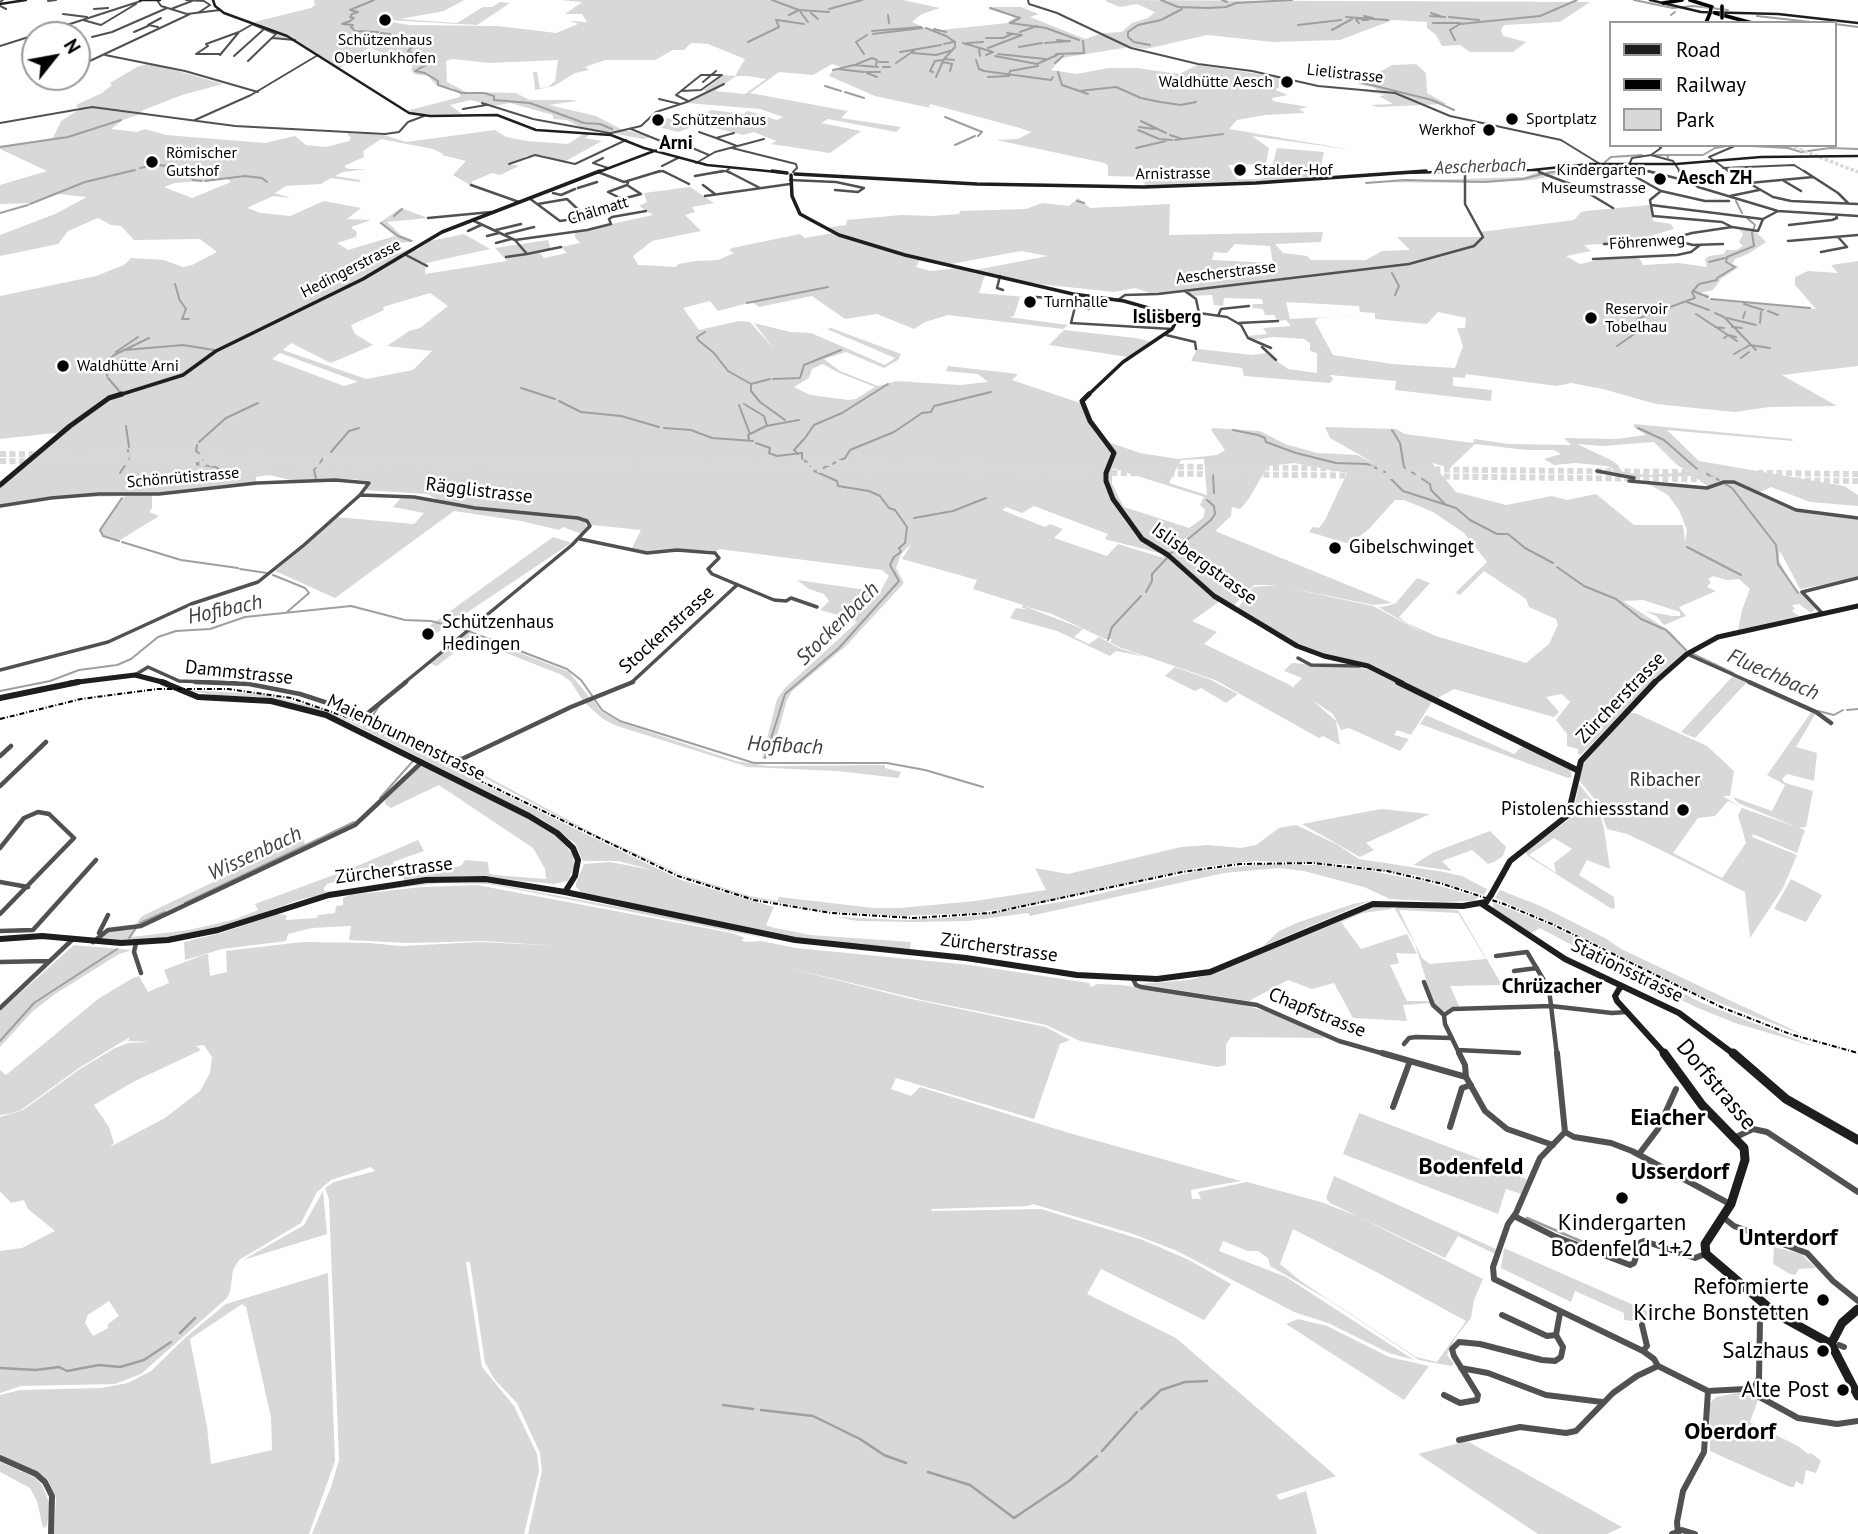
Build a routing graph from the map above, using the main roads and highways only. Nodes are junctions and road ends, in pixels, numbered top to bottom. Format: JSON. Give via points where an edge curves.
{"nodes":[{"id":1,"x":1673,"y":0,"type":"edge"},
{"id":2,"x":1682,"y":0,"type":"edge"},
{"id":3,"x":1690,"y":0,"type":"edge"},
{"id":4,"x":1653,"y":1,"type":"edge"},
{"id":5,"x":1669,"y":4,"type":"edge"},
{"id":6,"x":1711,"y":4,"type":"edge"},
{"id":7,"x":1722,"y":4,"type":"dead end"},
{"id":8,"x":1717,"y":16,"type":"edge"},
{"id":9,"x":1741,"y":21,"type":"edge"}],
"edges":[{"from":1,"to":5,"type":"highway"},
{"from":2,"to":5,"type":"highway"},
{"from":3,"to":6,"type":"highway"},
{"from":4,"to":5,"type":"highway"},
{"from":6,"to":8,"type":"highway","bridge":true},
{"from":7,"to":8,"type":"highway","bridge":true},
{"from":8,"to":9,"type":"highway"}]}
